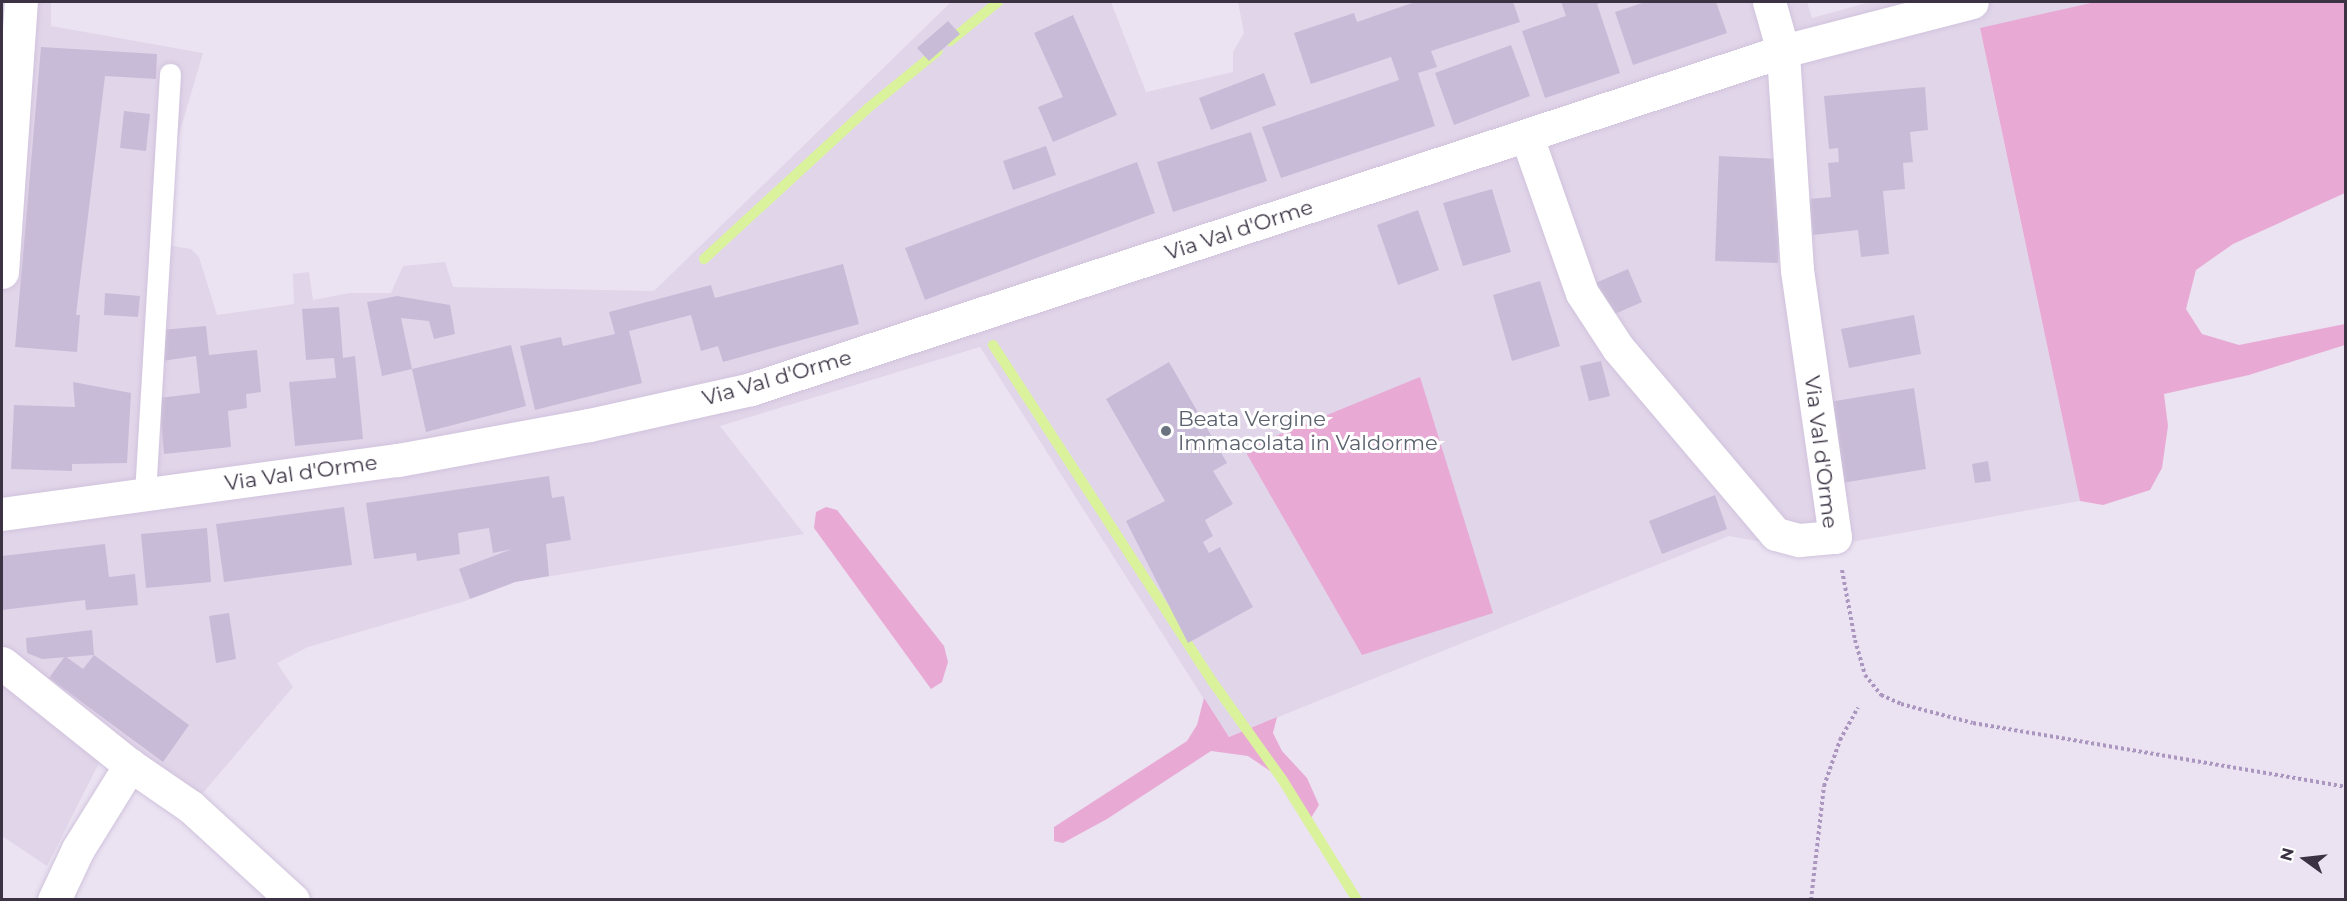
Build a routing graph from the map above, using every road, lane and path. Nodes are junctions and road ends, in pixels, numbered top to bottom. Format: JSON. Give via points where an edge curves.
{"nodes":[{"id":1,"x":21,"y":2,"type":"edge"},
{"id":2,"x":1769,"y":2,"type":"edge"},
{"id":3,"x":1972,"y":2,"type":"edge"},
{"id":4,"x":1784,"y":51,"type":"junction"},
{"id":5,"x":170,"y":74,"type":"dead end"},
{"id":6,"x":1527,"y":137,"type":"junction"},
{"id":7,"x":2,"y":272,"type":"edge"},
{"id":8,"x":145,"y":494,"type":"junction"},
{"id":9,"x":2,"y":514,"type":"edge"},
{"id":10,"x":1834,"y":537,"type":"junction"},
{"id":11,"x":2,"y":663,"type":"edge"},
{"id":12,"x":1858,"y":708,"type":"dead end"},
{"id":13,"x":130,"y":765,"type":"junction"},
{"id":14,"x":2346,"y":787,"type":"edge"},
{"id":15,"x":54,"y":900,"type":"edge"},
{"id":16,"x":293,"y":900,"type":"edge"},
{"id":17,"x":1811,"y":900,"type":"edge"}],
"edges":[{"from":1,"to":7,"type":"street"},
{"from":2,"to":4,"type":"street"},
{"from":3,"to":4,"type":"street","name":"Via Val d'Orme"},
{"from":4,"to":6,"type":"street","name":"Via Val d'Orme"},
{"from":4,"to":10,"type":"street","name":"Via Val d'Orme","via":[[1797,270]]},
{"from":5,"to":8,"type":"lane"},
{"from":6,"to":8,"type":"street","name":"Via Val d'Orme","via":[[751,389],[589,425],[398,460]]},
{"from":6,"to":10,"type":"street","name":"Via Val d'Orme","via":[[1582,293],[1618,348],[1776,534],[1800,540]]},
{"from":8,"to":9,"type":"street","name":"Via Val d'Orme"},
{"from":10,"to":14,"type":"path","via":[[1865,675],[1881,695],[1973,723]]},
{"from":11,"to":13,"type":"street"},
{"from":12,"to":17,"type":"path","via":[[1840,740],[1824,786]]},
{"from":13,"to":15,"type":"street","via":[[78,849]]},
{"from":13,"to":16,"type":"street","via":[[191,807]]}]}
